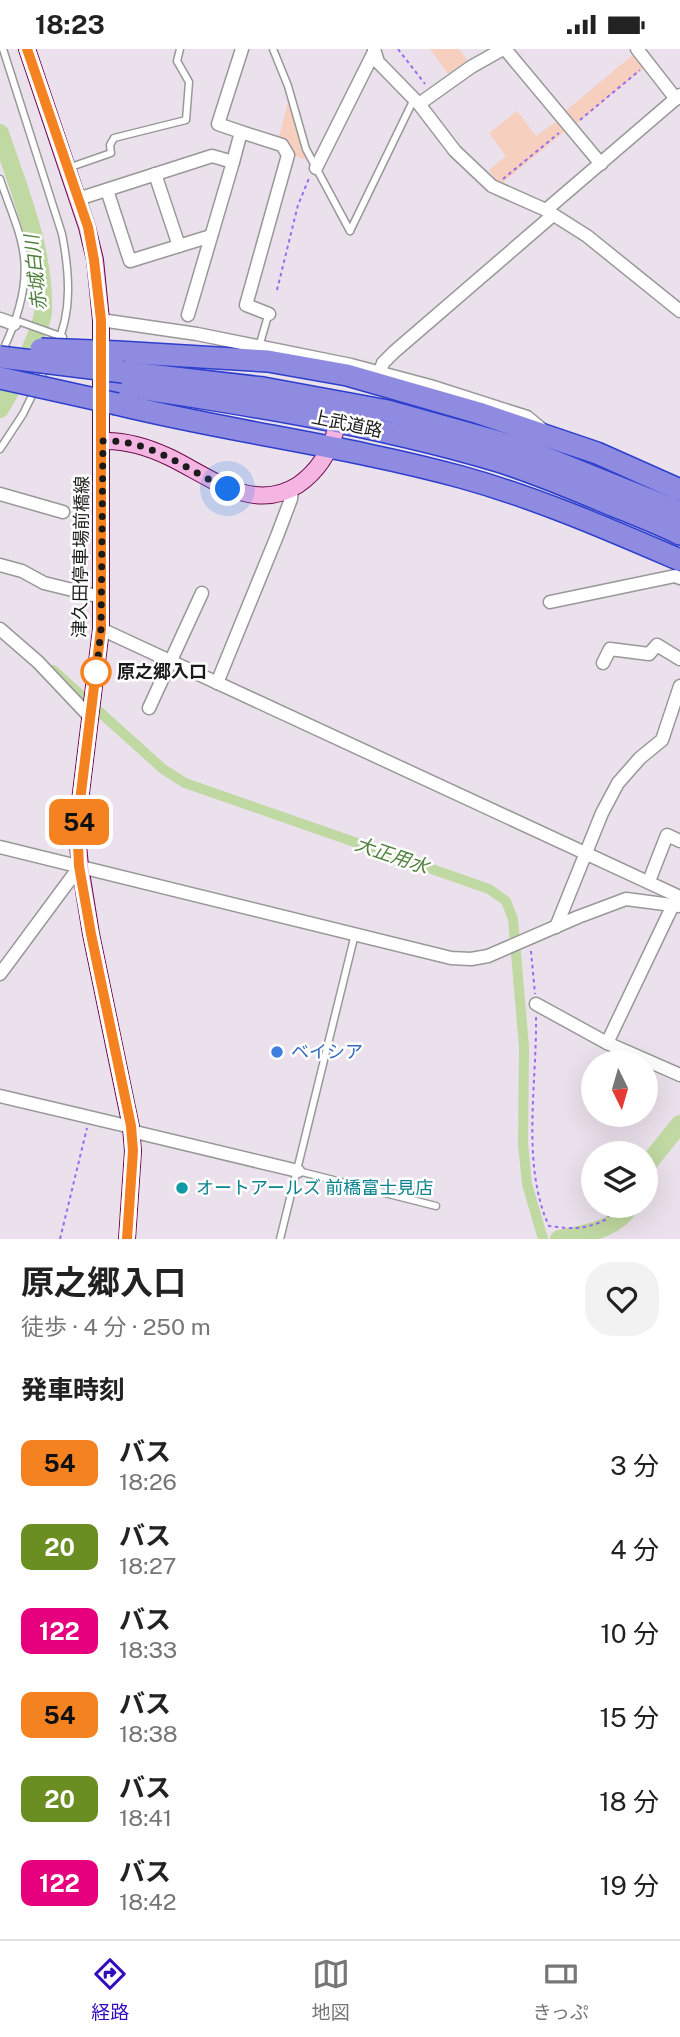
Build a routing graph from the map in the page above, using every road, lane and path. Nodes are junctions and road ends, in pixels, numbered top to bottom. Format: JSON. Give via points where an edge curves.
{"nodes":[{"id":1,"x":3,"y":49,"type":"edge"},
{"id":2,"x":27,"y":49,"type":"edge"},
{"id":3,"x":180,"y":49,"type":"edge"},
{"id":4,"x":242,"y":49,"type":"edge"},
{"id":5,"x":273,"y":49,"type":"edge"},
{"id":6,"x":398,"y":49,"type":"edge"},
{"id":7,"x":504,"y":49,"type":"edge"},
{"id":8,"x":637,"y":49,"type":"edge"},
{"id":9,"x":374,"y":51,"type":"edge"},
{"id":10,"x":643,"y":67,"type":"dead end"},
{"id":11,"x":430,"y":91,"type":"dead end"},
{"id":12,"x":678,"y":97,"type":"edge"},
{"id":13,"x":416,"y":101,"type":"junction"},
{"id":14,"x":573,"y":125,"type":"dead end"},
{"id":15,"x":555,"y":126,"type":"dead end"},
{"id":16,"x":241,"y":132,"type":"junction"},
{"id":17,"x":233,"y":162,"type":"junction"},
{"id":18,"x":601,"y":164,"type":"junction"},
{"id":19,"x":315,"y":167,"type":"junction"},
{"id":20,"x":68,"y":168,"type":"junction"},
{"id":21,"x":155,"y":174,"type":"junction"},
{"id":22,"x":0,"y":179,"type":"edge"},
{"id":23,"x":497,"y":184,"type":"dead end"},
{"id":24,"x":107,"y":190,"type":"junction"},
{"id":25,"x":78,"y":199,"type":"junction"},
{"id":26,"x":549,"y":212,"type":"junction"},
{"id":27,"x":211,"y":236,"type":"junction"},
{"id":28,"x":179,"y":246,"type":"junction"},
{"id":29,"x":278,"y":290,"type":"dead end"},
{"id":30,"x":680,"y":311,"type":"edge"},
{"id":31,"x":269,"y":312,"type":"joint"},
{"id":32,"x":188,"y":316,"type":"dead end"},
{"id":33,"x":0,"y":319,"type":"edge"},
{"id":34,"x":101,"y":320,"type":"junction"},
{"id":35,"x":16,"y":322,"type":"junction"},
{"id":36,"x":59,"y":336,"type":"junction"},
{"id":37,"x":0,"y":347,"type":"edge"},
{"id":38,"x":259,"y":347,"type":"junction"},
{"id":39,"x":0,"y":357,"type":"edge"},
{"id":40,"x":0,"y":367,"type":"edge"},
{"id":41,"x":380,"y":372,"type":"junction"},
{"id":42,"x":347,"y":375,"type":"junction"},
{"id":43,"x":0,"y":378,"type":"edge"},
{"id":44,"x":115,"y":384,"type":"junction"},
{"id":45,"x":342,"y":399,"type":"dead end"},
{"id":46,"x":333,"y":438,"type":"junction"},
{"id":47,"x":103,"y":441,"type":"junction"},
{"id":48,"x":546,"y":444,"type":"junction"},
{"id":49,"x":0,"y":449,"type":"edge"},
{"id":50,"x":292,"y":489,"type":"junction"},
{"id":51,"x":680,"y":490,"type":"edge"},
{"id":52,"x":0,"y":494,"type":"edge"},
{"id":53,"x":63,"y":512,"type":"dead end"},
{"id":54,"x":680,"y":512,"type":"edge"},
{"id":55,"x":680,"y":534,"type":"edge"},
{"id":56,"x":680,"y":560,"type":"edge"},
{"id":57,"x":0,"y":565,"type":"edge"},
{"id":58,"x":680,"y":578,"type":"edge"},
{"id":59,"x":202,"y":593,"type":"dead end"},
{"id":60,"x":101,"y":597,"type":"junction"},
{"id":61,"x":550,"y":602,"type":"dead end"},
{"id":62,"x":0,"y":629,"type":"edge"},
{"id":63,"x":101,"y":629,"type":"junction"},
{"id":64,"x":680,"y":659,"type":"edge"},
{"id":65,"x":170,"y":662,"type":"junction"},
{"id":66,"x":603,"y":663,"type":"dead end"},
{"id":67,"x":217,"y":683,"type":"junction"},
{"id":68,"x":680,"y":686,"type":"edge"},
{"id":69,"x":149,"y":708,"type":"dead end"},
{"id":70,"x":92,"y":711,"type":"junction"},
{"id":71,"x":680,"y":841,"type":"edge"},
{"id":72,"x":0,"y":847,"type":"edge"},
{"id":73,"x":585,"y":852,"type":"junction"},
{"id":74,"x":79,"y":866,"type":"junction"},
{"id":75,"x":649,"y":881,"type":"junction"},
{"id":76,"x":678,"y":902,"type":"edge"},
{"id":77,"x":556,"y":927,"type":"junction"},
{"id":78,"x":355,"y":934,"type":"junction"},
{"id":79,"x":528,"y":940,"type":"junction"},
{"id":80,"x":0,"y":974,"type":"edge"},
{"id":81,"x":536,"y":1004,"type":"junction"},
{"id":82,"x":607,"y":1043,"type":"junction"},
{"id":83,"x":680,"y":1075,"type":"edge"},
{"id":84,"x":0,"y":1096,"type":"edge"},
{"id":85,"x":89,"y":1117,"type":"junction"},
{"id":86,"x":131,"y":1128,"type":"junction"},
{"id":87,"x":298,"y":1171,"type":"junction"},
{"id":88,"x":436,"y":1206,"type":"dead end"},
{"id":89,"x":607,"y":1218,"type":"edge"},
{"id":90,"x":60,"y":1239,"type":"edge"},
{"id":91,"x":127,"y":1239,"type":"edge"},
{"id":92,"x":280,"y":1239,"type":"edge"}],
"edges":[{"from":1,"to":36,"type":"lane","via":[[62,234],[68,276]]},
{"from":2,"to":20,"type":"main road","name":"津久田停車場前橋線"},
{"from":3,"to":20,"type":"lane","via":[[177,61],[189,82],[186,120],[114,138],[111,153]]},
{"from":4,"to":16,"type":"street","via":[[218,124]]},
{"from":5,"to":19,"type":"lane"},
{"from":6,"to":11,"type":"path"},
{"from":7,"to":13,"type":"street"},
{"from":7,"to":18,"type":"street"},
{"from":8,"to":12,"type":"street"},
{"from":9,"to":13,"type":"street","via":[[377,62]]},
{"from":9,"to":19,"type":"street"},
{"from":10,"to":14,"type":"path"},
{"from":12,"to":18,"type":"street"},
{"from":13,"to":19,"type":"lane","via":[[350,231]]},
{"from":13,"to":26,"type":"street","via":[[454,151],[492,186]]},
{"from":15,"to":23,"type":"path","via":[[560,132]]},
{"from":16,"to":17,"type":"street"},
{"from":16,"to":31,"type":"street","via":[[282,145],[288,155],[246,305]]},
{"from":17,"to":21,"type":"street","via":[[212,156]]},
{"from":17,"to":27,"type":"street"},
{"from":18,"to":26,"type":"street"},
{"from":19,"to":29,"type":"path","via":[[299,205]]},
{"from":20,"to":25,"type":"main road","name":"津久田停車場前橋線"},
{"from":21,"to":24,"type":"street"},
{"from":21,"to":28,"type":"street"},
{"from":22,"to":35,"type":"lane","via":[[24,257]]},
{"from":24,"to":25,"type":"street"},
{"from":24,"to":28,"type":"street","via":[[130,261]]},
{"from":25,"to":34,"type":"main road","name":"津久田停車場前橋線","via":[[88,227]]},
{"from":26,"to":30,"type":"street","via":[[587,236]]},
{"from":26,"to":41,"type":"street","via":[[383,363]]},
{"from":27,"to":28,"type":"street"},
{"from":27,"to":32,"type":"street"},
{"from":31,"to":38,"type":"lane"},
{"from":33,"to":35,"type":"street"},
{"from":34,"to":38,"type":"street"},
{"from":34,"to":44,"type":"main road","name":"津久田停車場前橋線"},
{"from":35,"to":36,"type":"lane"},
{"from":35,"to":39,"type":"lane"},
{"from":36,"to":44,"type":"lane","via":[[66,338],[39,392]]},
{"from":36,"to":49,"type":"lane","via":[[23,414]]},
{"from":37,"to":44,"type":"highway","bridge":true},
{"from":38,"to":41,"type":"street"},
{"from":39,"to":44,"type":"highway","name":"上武道路","bridge":true},
{"from":40,"to":44,"type":"highway","name":"上武道路"},
{"from":41,"to":48,"type":"street","via":[[527,417]]},
{"from":42,"to":44,"type":"highway","via":[[268,361]]},
{"from":42,"to":45,"type":"main road"},
{"from":42,"to":48,"type":"highway","via":[[478,413]]},
{"from":43,"to":44,"type":"highway","bridge":true},
{"from":44,"to":46,"type":"highway","via":[[221,427]]},
{"from":44,"to":47,"type":"main road","name":"津久田停車場前橋線"},
{"from":44,"to":54,"type":"highway","name":"上武道路","via":[[263,388],[388,411],[524,449]]},
{"from":44,"to":55,"type":"highway","name":"上武道路","via":[[264,407],[437,444],[568,487]]},
{"from":46,"to":50,"type":"main road","via":[[313,473]]},
{"from":46,"to":56,"type":"highway","via":[[449,474],[530,492]]},
{"from":47,"to":50,"type":"main road","via":[[124,441],[155,451],[240,493],[272,495]]},
{"from":47,"to":60,"type":"main road","name":"津久田停車場前橋線"},
{"from":48,"to":51,"type":"highway","via":[[597,453]]},
{"from":50,"to":67,"type":"street"},
{"from":52,"to":53,"type":"street"},
{"from":57,"to":60,"type":"street","via":[[44,583]]},
{"from":58,"to":61,"type":"street"},
{"from":59,"to":65,"type":"street"},
{"from":60,"to":63,"type":"main road","name":"津久田停車場前橋線"},
{"from":62,"to":70,"type":"street"},
{"from":63,"to":65,"type":"street"},
{"from":63,"to":70,"type":"main road","name":"津久田停車場前橋線"},
{"from":64,"to":66,"type":"street","via":[[657,645],[649,654],[610,649]]},
{"from":65,"to":67,"type":"street"},
{"from":65,"to":69,"type":"street"},
{"from":67,"to":73,"type":"street"},
{"from":68,"to":73,"type":"street","via":[[662,740],[618,783]]},
{"from":70,"to":74,"type":"main road","name":"津久田停車場前橋線","via":[[80,801]]},
{"from":71,"to":75,"type":"street","via":[[667,835]]},
{"from":72,"to":74,"type":"street"},
{"from":73,"to":75,"type":"street"},
{"from":73,"to":77,"type":"street"},
{"from":74,"to":78,"type":"street"},
{"from":74,"to":80,"type":"street"},
{"from":74,"to":86,"type":"main road","name":"津久田停車場前橋線"},
{"from":75,"to":76,"type":"street"},
{"from":76,"to":77,"type":"street","via":[[626,899]]},
{"from":76,"to":82,"type":"street"},
{"from":77,"to":79,"type":"street"},
{"from":78,"to":79,"type":"street","via":[[471,959]]},
{"from":78,"to":87,"type":"lane"},
{"from":79,"to":81,"type":"path"},
{"from":81,"to":82,"type":"street"},
{"from":81,"to":89,"type":"path","via":[[532,1130],[541,1208],[549,1226],[590,1228]]},
{"from":82,"to":83,"type":"street"},
{"from":84,"to":85,"type":"street"},
{"from":85,"to":86,"type":"street"},
{"from":85,"to":90,"type":"path"},
{"from":86,"to":87,"type":"street"},
{"from":86,"to":91,"type":"main road","name":"津久田停車場前橋線"},
{"from":87,"to":88,"type":"lane"},
{"from":87,"to":92,"type":"lane"}]}
